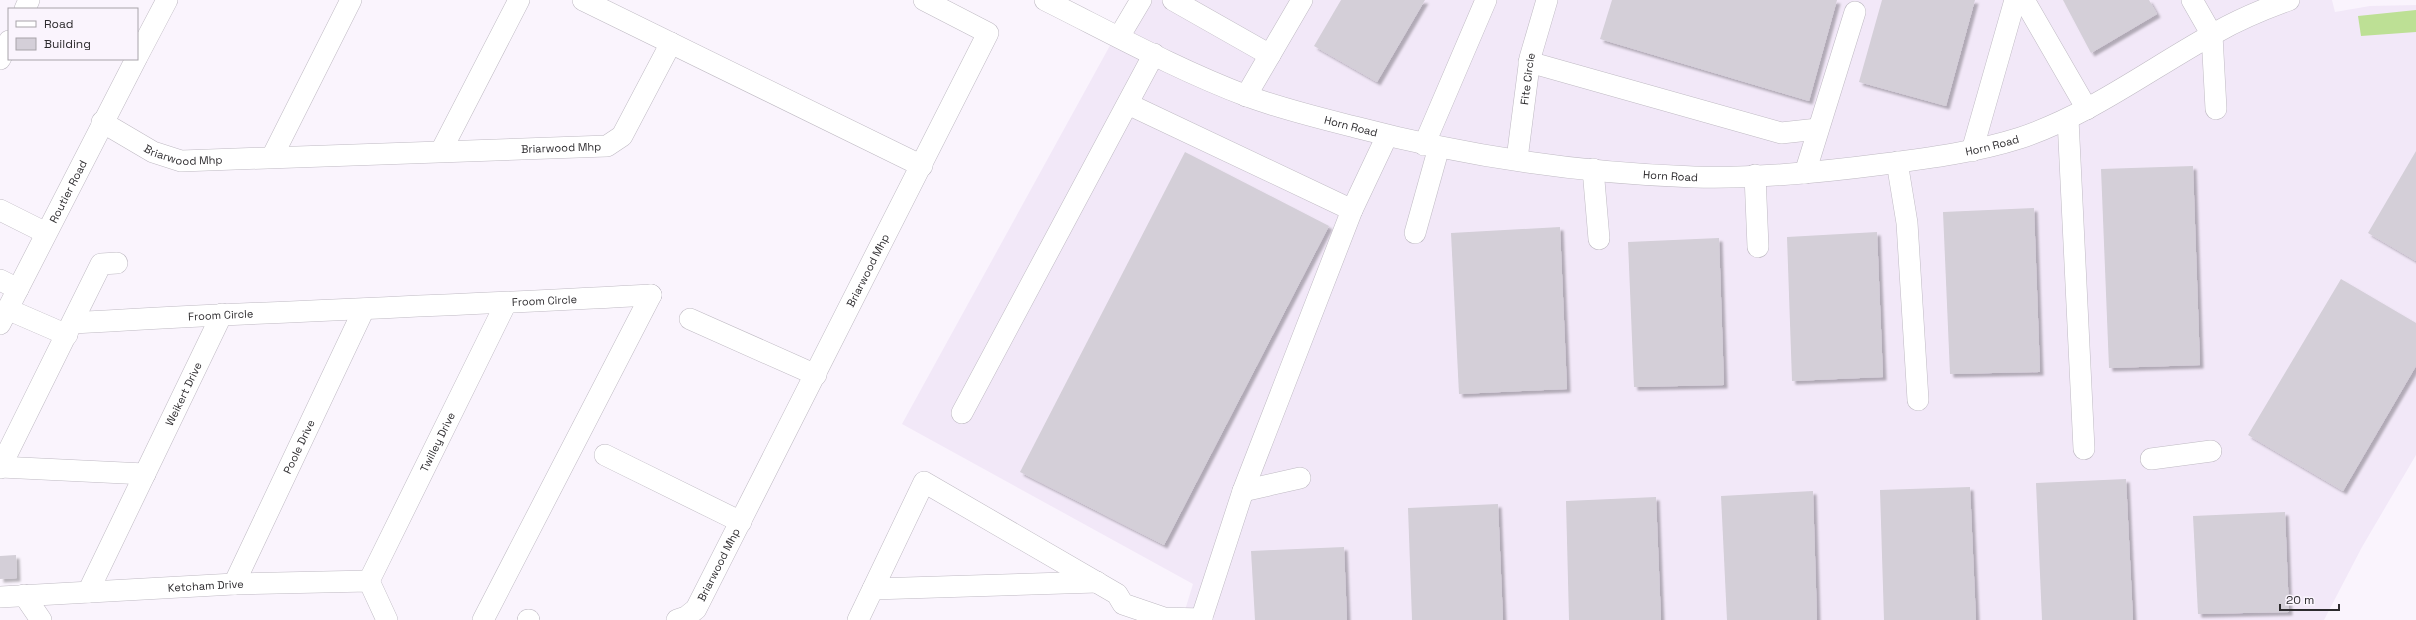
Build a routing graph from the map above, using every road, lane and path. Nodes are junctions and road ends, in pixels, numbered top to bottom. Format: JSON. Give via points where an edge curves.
{"nodes":[{"id":1,"x":167,"y":0,"type":"edge"},
{"id":2,"x":350,"y":0,"type":"edge"},
{"id":3,"x":518,"y":0,"type":"edge"},
{"id":4,"x":583,"y":0,"type":"edge"},
{"id":5,"x":924,"y":0,"type":"edge"},
{"id":6,"x":1045,"y":0,"type":"edge"},
{"id":7,"x":1141,"y":0,"type":"edge"},
{"id":8,"x":1173,"y":0,"type":"edge"},
{"id":9,"x":1302,"y":0,"type":"edge"},
{"id":10,"x":1486,"y":0,"type":"edge"},
{"id":11,"x":1546,"y":0,"type":"edge"},
{"id":12,"x":2015,"y":0,"type":"edge"},
{"id":13,"x":2024,"y":0,"type":"edge"},
{"id":14,"x":2192,"y":0,"type":"edge"},
{"id":15,"x":2289,"y":0,"type":"edge"},
{"id":16,"x":1074,"y":6,"type":"edge"},
{"id":17,"x":1855,"y":12,"type":"dead end"},
{"id":18,"x":2212,"y":35,"type":"junction"},
{"id":19,"x":1119,"y":37,"type":"junction"},
{"id":20,"x":8,"y":43,"type":"edge"},
{"id":21,"x":671,"y":43,"type":"junction"},
{"id":22,"x":138,"y":54,"type":"edge"},
{"id":23,"x":1154,"y":54,"type":"junction"},
{"id":24,"x":1270,"y":54,"type":"junction"},
{"id":25,"x":0,"y":59,"type":"edge"},
{"id":26,"x":135,"y":60,"type":"edge"},
{"id":27,"x":1529,"y":62,"type":"junction"},
{"id":28,"x":1246,"y":96,"type":"junction"},
{"id":29,"x":1128,"y":104,"type":"junction"},
{"id":30,"x":2087,"y":109,"type":"junction"},
{"id":31,"x":2216,"y":109,"type":"dead end"},
{"id":32,"x":2068,"y":119,"type":"junction"},
{"id":33,"x":102,"y":122,"type":"junction"},
{"id":34,"x":1818,"y":129,"type":"junction"},
{"id":35,"x":1387,"y":136,"type":"junction"},
{"id":36,"x":1431,"y":146,"type":"junction"},
{"id":37,"x":441,"y":151,"type":"junction"},
{"id":38,"x":1972,"y":151,"type":"junction"},
{"id":39,"x":272,"y":157,"type":"junction"},
{"id":40,"x":1517,"y":159,"type":"junction"},
{"id":41,"x":1897,"y":162,"type":"junction"},
{"id":42,"x":922,"y":166,"type":"junction"},
{"id":43,"x":1593,"y":169,"type":"junction"},
{"id":44,"x":1805,"y":173,"type":"junction"},
{"id":45,"x":1755,"y":175,"type":"junction"},
{"id":46,"x":0,"y":210,"type":"edge"},
{"id":47,"x":1352,"y":210,"type":"junction"},
{"id":48,"x":46,"y":233,"type":"junction"},
{"id":49,"x":1415,"y":233,"type":"dead end"},
{"id":50,"x":1599,"y":238,"type":"dead end"},
{"id":51,"x":1758,"y":247,"type":"dead end"},
{"id":52,"x":117,"y":263,"type":"dead end"},
{"id":53,"x":9,"y":284,"type":"edge"},
{"id":54,"x":506,"y":303,"type":"junction"},
{"id":55,"x":364,"y":309,"type":"junction"},
{"id":56,"x":222,"y":314,"type":"junction"},
{"id":57,"x":4,"y":316,"type":"edge"},
{"id":58,"x":690,"y":319,"type":"dead end"},
{"id":59,"x":70,"y":329,"type":"junction"},
{"id":60,"x":816,"y":375,"type":"junction"},
{"id":61,"x":1918,"y":400,"type":"dead end"},
{"id":62,"x":962,"y":413,"type":"dead end"},
{"id":63,"x":2084,"y":448,"type":"dead end"},
{"id":64,"x":2211,"y":451,"type":"dead end"},
{"id":65,"x":605,"y":455,"type":"dead end"},
{"id":66,"x":2151,"y":459,"type":"dead end"},
{"id":67,"x":0,"y":468,"type":"edge"},
{"id":68,"x":145,"y":474,"type":"junction"},
{"id":69,"x":1300,"y":478,"type":"dead end"},
{"id":70,"x":1243,"y":491,"type":"junction"},
{"id":71,"x":740,"y":522,"type":"junction"},
{"id":72,"x":369,"y":581,"type":"junction"},
{"id":73,"x":1097,"y":582,"type":"junction"},
{"id":74,"x":234,"y":584,"type":"junction"},
{"id":75,"x":873,"y":589,"type":"junction"},
{"id":76,"x":88,"y":592,"type":"junction"},
{"id":77,"x":24,"y":595,"type":"junction"},
{"id":78,"x":0,"y":597,"type":"edge"},
{"id":79,"x":1123,"y":612,"type":"edge"},
{"id":80,"x":1163,"y":619,"type":"edge"},
{"id":81,"x":41,"y":620,"type":"edge"},
{"id":82,"x":387,"y":620,"type":"edge"},
{"id":83,"x":483,"y":620,"type":"edge"},
{"id":84,"x":677,"y":620,"type":"edge"},
{"id":85,"x":858,"y":620,"type":"edge"},
{"id":86,"x":1201,"y":620,"type":"edge"}],
"edges":[{"from":1,"to":22,"type":"street","name":"Routier Road"},
{"from":2,"to":39,"type":"street"},
{"from":3,"to":37,"type":"street"},
{"from":4,"to":21,"type":"street"},
{"from":5,"to":42,"type":"street","name":"Briarwood Mhp","via":[[988,33]]},
{"from":6,"to":16,"type":"street","name":"Horn Road"},
{"from":7,"to":19,"type":"street"},
{"from":8,"to":24,"type":"street"},
{"from":9,"to":24,"type":"street"},
{"from":10,"to":36,"type":"street"},
{"from":11,"to":27,"type":"street","name":"Fite Circle"},
{"from":12,"to":38,"type":"street"},
{"from":13,"to":30,"type":"street"},
{"from":14,"to":18,"type":"street"},
{"from":15,"to":18,"type":"street","name":"Horn Road","via":[[2258,11]]},
{"from":16,"to":19,"type":"street","name":"Horn Road"},
{"from":17,"to":34,"type":"street"},
{"from":18,"to":30,"type":"street","name":"Horn Road","via":[[2113,96]]},
{"from":18,"to":31,"type":"street"},
{"from":19,"to":23,"type":"street","name":"Horn Road"},
{"from":20,"to":25,"type":"street"},
{"from":21,"to":37,"type":"street","name":"Briarwood Mhp","via":[[622,136],[607,146]]},
{"from":21,"to":42,"type":"street"},
{"from":23,"to":28,"type":"street","name":"Horn Road"},
{"from":23,"to":29,"type":"street"},
{"from":24,"to":28,"type":"street"},
{"from":26,"to":33,"type":"street","name":"Routier Road"},
{"from":27,"to":34,"type":"street","via":[[1781,133]]},
{"from":27,"to":40,"type":"street","name":"Fite Circle"},
{"from":28,"to":35,"type":"street","name":"Horn Road"},
{"from":29,"to":47,"type":"street"},
{"from":29,"to":62,"type":"street"},
{"from":30,"to":32,"type":"street","name":"Horn Road"},
{"from":32,"to":38,"type":"street","name":"Horn Road","via":[[2020,138]]},
{"from":32,"to":63,"type":"street"},
{"from":33,"to":39,"type":"street","name":"Briarwood Mhp","via":[[153,152],[181,161]]},
{"from":33,"to":48,"type":"street","name":"Routier Road"},
{"from":34,"to":44,"type":"street"},
{"from":35,"to":36,"type":"street","name":"Horn Road"},
{"from":35,"to":47,"type":"street"},
{"from":36,"to":40,"type":"street","name":"Horn Road"},
{"from":36,"to":49,"type":"street"},
{"from":37,"to":39,"type":"street","name":"Briarwood Mhp"},
{"from":38,"to":41,"type":"street","name":"Horn Road"},
{"from":40,"to":43,"type":"street","name":"Horn Road"},
{"from":41,"to":44,"type":"street","name":"Horn Road"},
{"from":41,"to":61,"type":"street","via":[[1907,223]]},
{"from":42,"to":60,"type":"street","name":"Briarwood Mhp"},
{"from":43,"to":45,"type":"street","name":"Horn Road","via":[[1697,177]]},
{"from":43,"to":50,"type":"street"},
{"from":44,"to":45,"type":"street","name":"Horn Road"},
{"from":45,"to":51,"type":"street"},
{"from":46,"to":48,"type":"street"},
{"from":47,"to":70,"type":"street"},
{"from":48,"to":53,"type":"street","name":"Routier Road"},
{"from":52,"to":59,"type":"street","via":[[101,264]]},
{"from":53,"to":57,"type":"street","name":"Routier Road"},
{"from":54,"to":55,"type":"street","name":"Froom Circle"},
{"from":54,"to":72,"type":"street","name":"Twilley Drive"},
{"from":54,"to":83,"type":"street","name":"Froom Circle","via":[[651,295]]},
{"from":55,"to":56,"type":"street","name":"Froom Circle"},
{"from":55,"to":74,"type":"street","name":"Poole Drive"},
{"from":56,"to":59,"type":"street","name":"Froom Circle"},
{"from":56,"to":68,"type":"street","name":"Weikert Drive"},
{"from":57,"to":59,"type":"street"},
{"from":58,"to":60,"type":"street"},
{"from":59,"to":67,"type":"street"},
{"from":60,"to":71,"type":"street","name":"Briarwood Mhp"},
{"from":64,"to":66,"type":"street"},
{"from":65,"to":71,"type":"street","name":"Briarwood Mhp"},
{"from":67,"to":68,"type":"street"},
{"from":68,"to":76,"type":"street","name":"Weikert Drive"},
{"from":69,"to":70,"type":"street"},
{"from":70,"to":86,"type":"street"},
{"from":71,"to":84,"type":"street","name":"Briarwood Mhp","via":[[696,609]]},
{"from":72,"to":74,"type":"street","name":"Ketcham Drive"},
{"from":72,"to":82,"type":"street"},
{"from":73,"to":75,"type":"street"},
{"from":73,"to":75,"type":"street","via":[[924,482]]},
{"from":73,"to":79,"type":"street","via":[[1117,594]]},
{"from":74,"to":76,"type":"street","name":"Ketcham Drive"},
{"from":75,"to":85,"type":"street"},
{"from":76,"to":77,"type":"street","name":"Ketcham Drive"},
{"from":77,"to":78,"type":"street","name":"Ketcham Drive"},
{"from":77,"to":81,"type":"street"},
{"from":79,"to":80,"type":"street"},
{"from":80,"to":86,"type":"street"}]}
